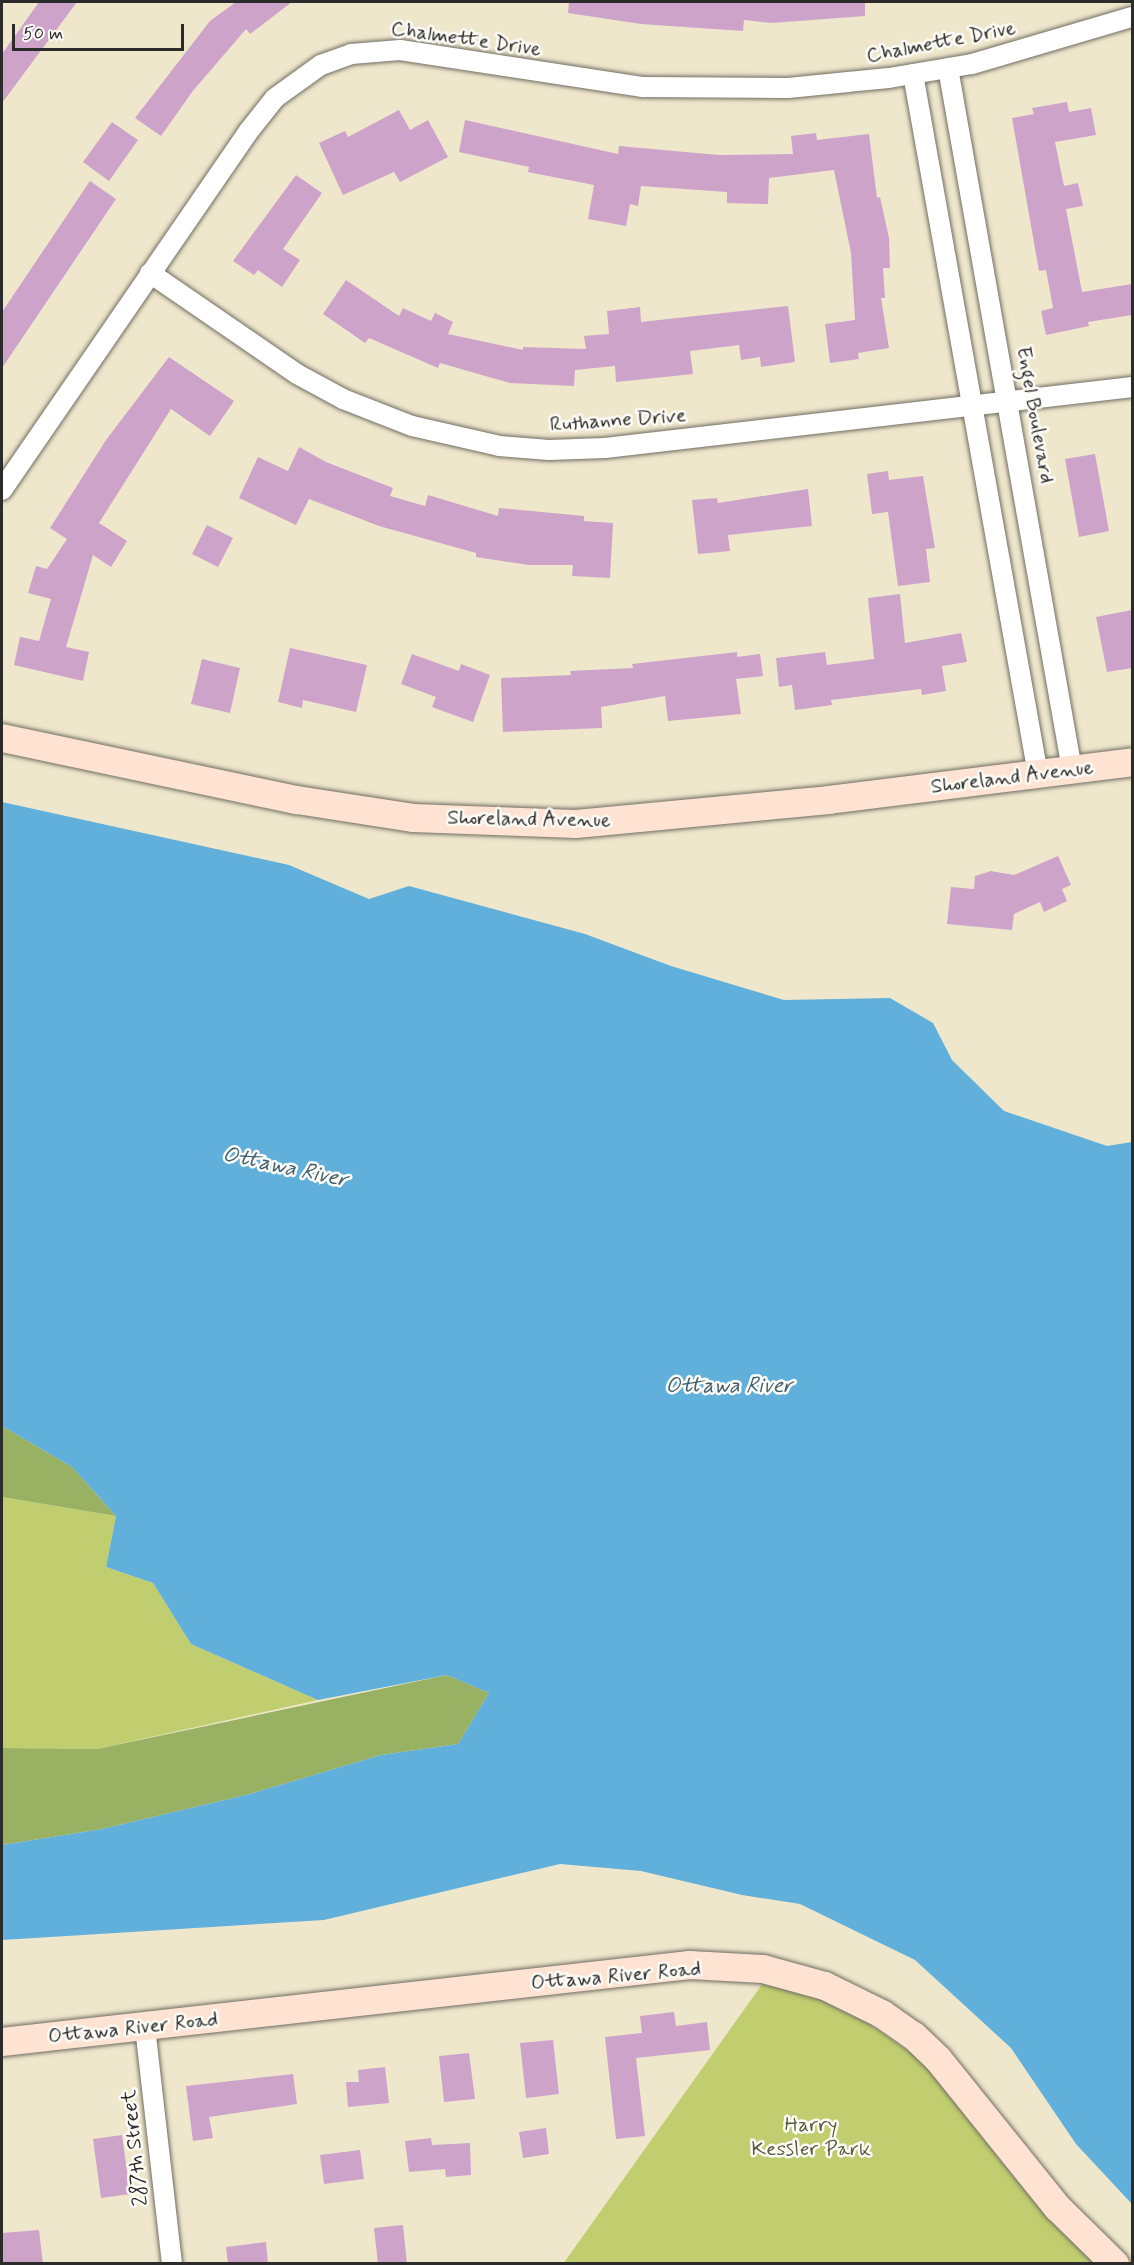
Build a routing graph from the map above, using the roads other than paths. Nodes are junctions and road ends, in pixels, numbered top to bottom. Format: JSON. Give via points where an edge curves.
{"nodes":[{"id":1,"x":1132,"y":17,"type":"edge"},
{"id":2,"x":948,"y":68,"type":"junction"},
{"id":3,"x":913,"y":74,"type":"junction"},
{"id":4,"x":150,"y":273,"type":"junction"},
{"id":5,"x":1132,"y":387,"type":"edge"},
{"id":6,"x":1008,"y":402,"type":"junction"},
{"id":7,"x":972,"y":406,"type":"junction"},
{"id":8,"x":2,"y":490,"type":"edge"},
{"id":9,"x":2,"y":738,"type":"edge"},
{"id":10,"x":1132,"y":762,"type":"edge"},
{"id":11,"x":1072,"y":770,"type":"junction"},
{"id":12,"x":1038,"y":774,"type":"junction"},
{"id":13,"x":145,"y":2028,"type":"junction"},
{"id":14,"x":2,"y":2042,"type":"edge"},
{"id":15,"x":172,"y":2264,"type":"edge"},
{"id":16,"x":1115,"y":2264,"type":"edge"}],
"edges":[{"from":1,"to":2,"type":"street","name":"Chalmette Drive","via":[[1052,43]]},
{"from":2,"to":3,"type":"street","name":"Chalmette Drive"},
{"from":2,"to":6,"type":"street","name":"Engel Boulevard"},
{"from":3,"to":4,"type":"street","name":"Chalmette Drive","via":[[788,88],[685,89],[558,76],[400,50],[351,54],[308,71],[276,98]]},
{"from":3,"to":7,"type":"street"},
{"from":4,"to":7,"type":"street","name":"Ruthanne Drive","via":[[282,364],[335,395],[393,420],[483,444],[549,450],[604,448]]},
{"from":4,"to":8,"type":"street","name":"Chalmette Drive"},
{"from":5,"to":6,"type":"street","name":"Ruthanne Drive"},
{"from":6,"to":7,"type":"street","name":"Ruthanne Drive"},
{"from":6,"to":11,"type":"street","name":"Engel Boulevard"},
{"from":7,"to":12,"type":"street"},
{"from":9,"to":12,"type":"street","name":"Shoreland Avenue","via":[[309,802],[413,818],[553,823],[705,813]]},
{"from":10,"to":11,"type":"street","name":"Shoreland Avenue"},
{"from":11,"to":12,"type":"street","name":"Shoreland Avenue"},
{"from":13,"to":14,"type":"street","name":"Ottawa River Road"},
{"from":13,"to":15,"type":"street","name":"287th Street"},
{"from":13,"to":16,"type":"street","name":"Ottawa River Road","via":[[690,1965],[763,1969],[825,1986],[882,2014],[914,2036],[938,2059],[1058,2208]]}]}
